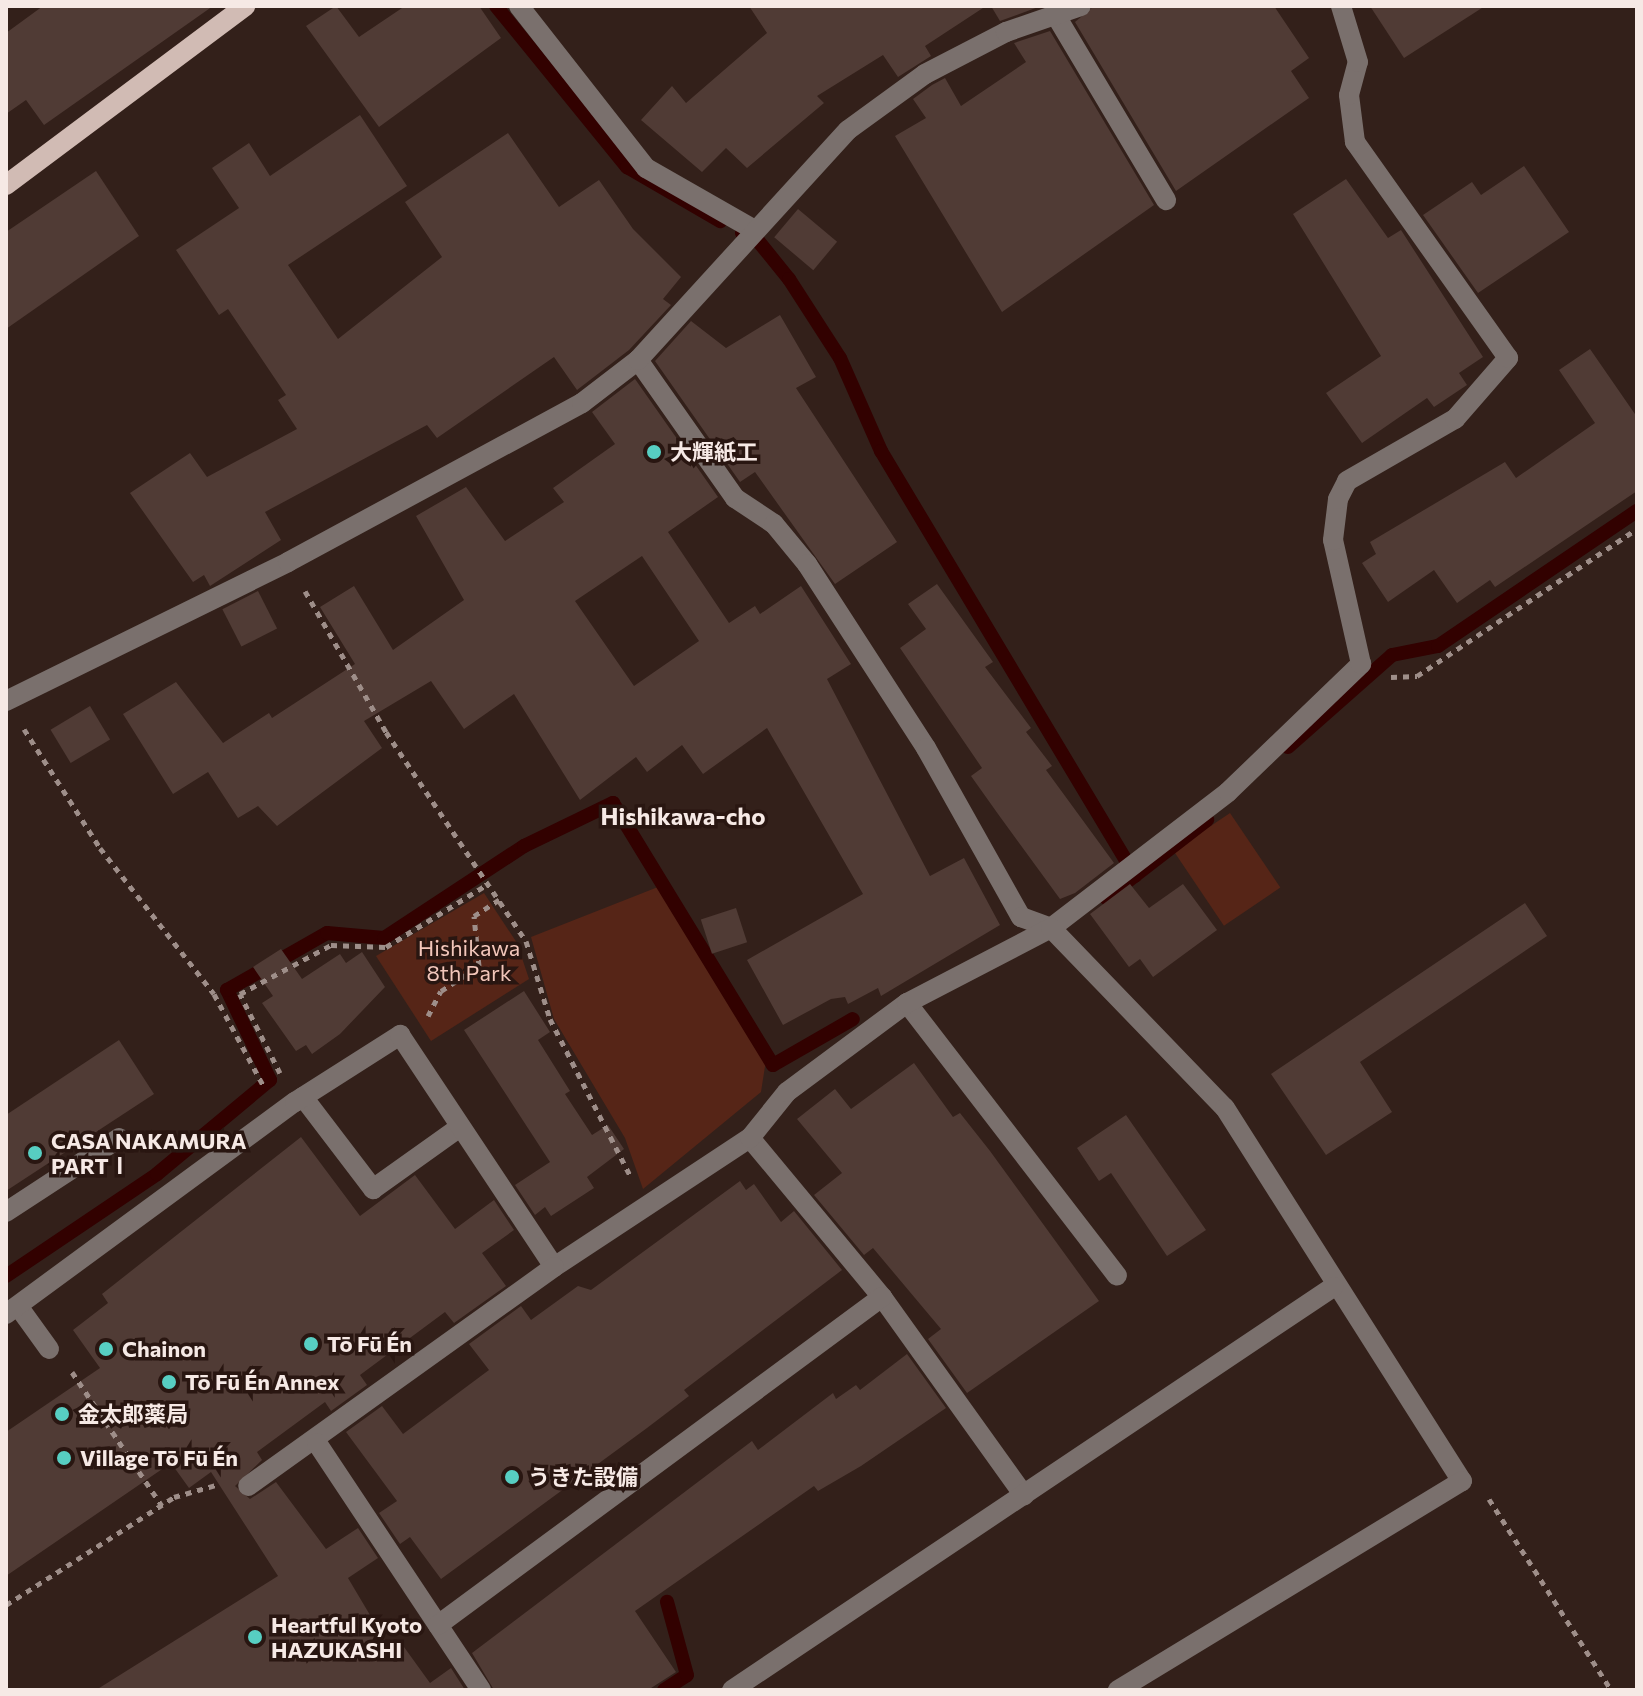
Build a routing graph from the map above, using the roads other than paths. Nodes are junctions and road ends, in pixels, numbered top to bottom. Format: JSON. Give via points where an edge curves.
{"nodes":[{"id":1,"x":245,"y":6,"type":"edge"},
{"id":2,"x":519,"y":6,"type":"edge"},
{"id":3,"x":1081,"y":6,"type":"edge"},
{"id":4,"x":1341,"y":6,"type":"edge"},
{"id":5,"x":1058,"y":19,"type":"junction"},
{"id":6,"x":6,"y":185,"type":"edge"},
{"id":7,"x":1166,"y":200,"type":"dead end"},
{"id":8,"x":750,"y":229,"type":"junction"},
{"id":9,"x":638,"y":360,"type":"junction"},
{"id":10,"x":8,"y":702,"type":"edge"},
{"id":11,"x":1051,"y":928,"type":"junction"},
{"id":12,"x":907,"y":1003,"type":"junction"},
{"id":13,"x":299,"y":1099,"type":"junction"},
{"id":14,"x":460,"y":1127,"type":"junction"},
{"id":15,"x":119,"y":1138,"type":"dead end"},
{"id":16,"x":750,"y":1138,"type":"junction"},
{"id":17,"x":6,"y":1212,"type":"edge"},
{"id":18,"x":554,"y":1267,"type":"junction"},
{"id":19,"x":1117,"y":1276,"type":"dead end"},
{"id":20,"x":1333,"y":1287,"type":"junction"},
{"id":21,"x":882,"y":1297,"type":"junction"},
{"id":22,"x":12,"y":1310,"type":"edge"},
{"id":23,"x":49,"y":1349,"type":"road end"},
{"id":24,"x":317,"y":1443,"type":"junction"},
{"id":25,"x":248,"y":1486,"type":"dead end"},
{"id":26,"x":1024,"y":1495,"type":"junction"},
{"id":27,"x":438,"y":1625,"type":"junction"},
{"id":28,"x":481,"y":1690,"type":"edge"},
{"id":29,"x":732,"y":1690,"type":"edge"},
{"id":30,"x":1118,"y":1690,"type":"edge"}],
"edges":[{"from":1,"to":6,"type":"main road"},
{"from":2,"to":8,"type":"street","via":[[646,168]]},
{"from":3,"to":5,"type":"street"},
{"from":4,"to":11,"type":"street","via":[[1358,62],[1349,95],[1355,142],[1508,358],[1455,419],[1347,481],[1338,499],[1333,540],[1361,664],[1228,792]]},
{"from":5,"to":7,"type":"street"},
{"from":5,"to":8,"type":"street","via":[[1006,32],[925,74],[848,130]]},
{"from":8,"to":9,"type":"street"},
{"from":9,"to":10,"type":"street","via":[[582,403],[288,562]]},
{"from":9,"to":11,"type":"street","via":[[735,498],[774,524],[807,564],[926,748],[1021,917]]},
{"from":11,"to":12,"type":"street"},
{"from":11,"to":20,"type":"street","via":[[1225,1108],[1269,1169]]},
{"from":12,"to":16,"type":"street","via":[[787,1092]]},
{"from":12,"to":19,"type":"street"},
{"from":13,"to":14,"type":"street","via":[[373,1189]]},
{"from":13,"to":14,"type":"street","via":[[400,1035]]},
{"from":13,"to":22,"type":"street"},
{"from":14,"to":18,"type":"street"},
{"from":15,"to":17,"type":"street"},
{"from":16,"to":18,"type":"street"},
{"from":16,"to":21,"type":"street"},
{"from":18,"to":24,"type":"street"},
{"from":20,"to":26,"type":"street"},
{"from":20,"to":30,"type":"street","via":[[1462,1481]]},
{"from":21,"to":26,"type":"street"},
{"from":21,"to":27,"type":"street"},
{"from":22,"to":23,"type":"street"},
{"from":24,"to":25,"type":"street"},
{"from":24,"to":27,"type":"street"},
{"from":26,"to":29,"type":"street"},
{"from":27,"to":28,"type":"street"}]}
